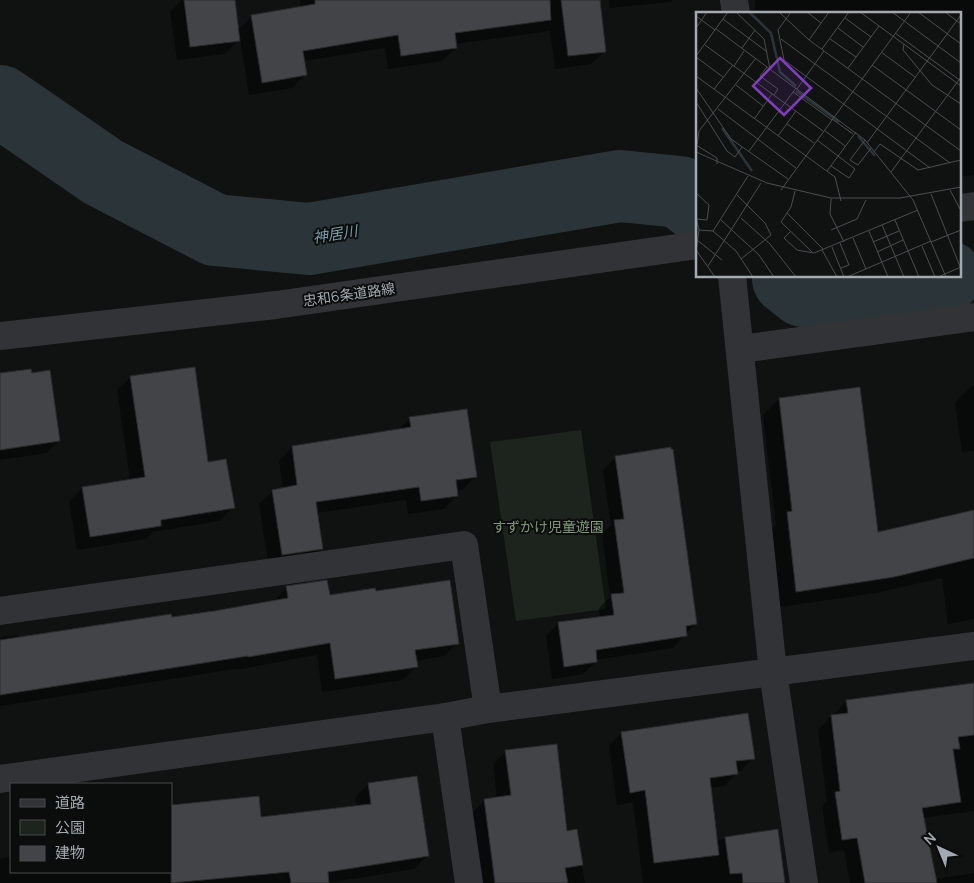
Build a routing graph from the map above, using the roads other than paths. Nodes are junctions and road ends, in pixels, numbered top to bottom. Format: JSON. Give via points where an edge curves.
{"nodes":[{"id":1,"x":696,"y":245,"type":"edge"},
{"id":2,"x":732,"y":278,"type":"edge"},
{"id":3,"x":974,"y":317,"type":"edge"},
{"id":4,"x":4,"y":331,"type":"edge"},
{"id":5,"x":741,"y":349,"type":"junction"},
{"id":6,"x":0,"y":611,"type":"edge"},
{"id":7,"x":974,"y":646,"type":"edge"},
{"id":8,"x":773,"y":672,"type":"junction"},
{"id":9,"x":488,"y":709,"type":"junction"},
{"id":10,"x":445,"y":717,"type":"junction"},
{"id":11,"x":0,"y":779,"type":"edge"},
{"id":12,"x":469,"y":883,"type":"edge"},
{"id":13,"x":804,"y":883,"type":"edge"}],
"edges":[{"from":1,"to":4,"type":"street","name":"忠和6条道路線","via":[[276,305]]},
{"from":2,"to":5,"type":"street"},
{"from":3,"to":5,"type":"street"},
{"from":5,"to":8,"type":"street"},
{"from":6,"to":9,"type":"street","via":[[464,545]]},
{"from":7,"to":8,"type":"street"},
{"from":8,"to":9,"type":"street"},
{"from":8,"to":13,"type":"street"},
{"from":9,"to":10,"type":"street"},
{"from":10,"to":11,"type":"street"},
{"from":10,"to":12,"type":"street"}]}
